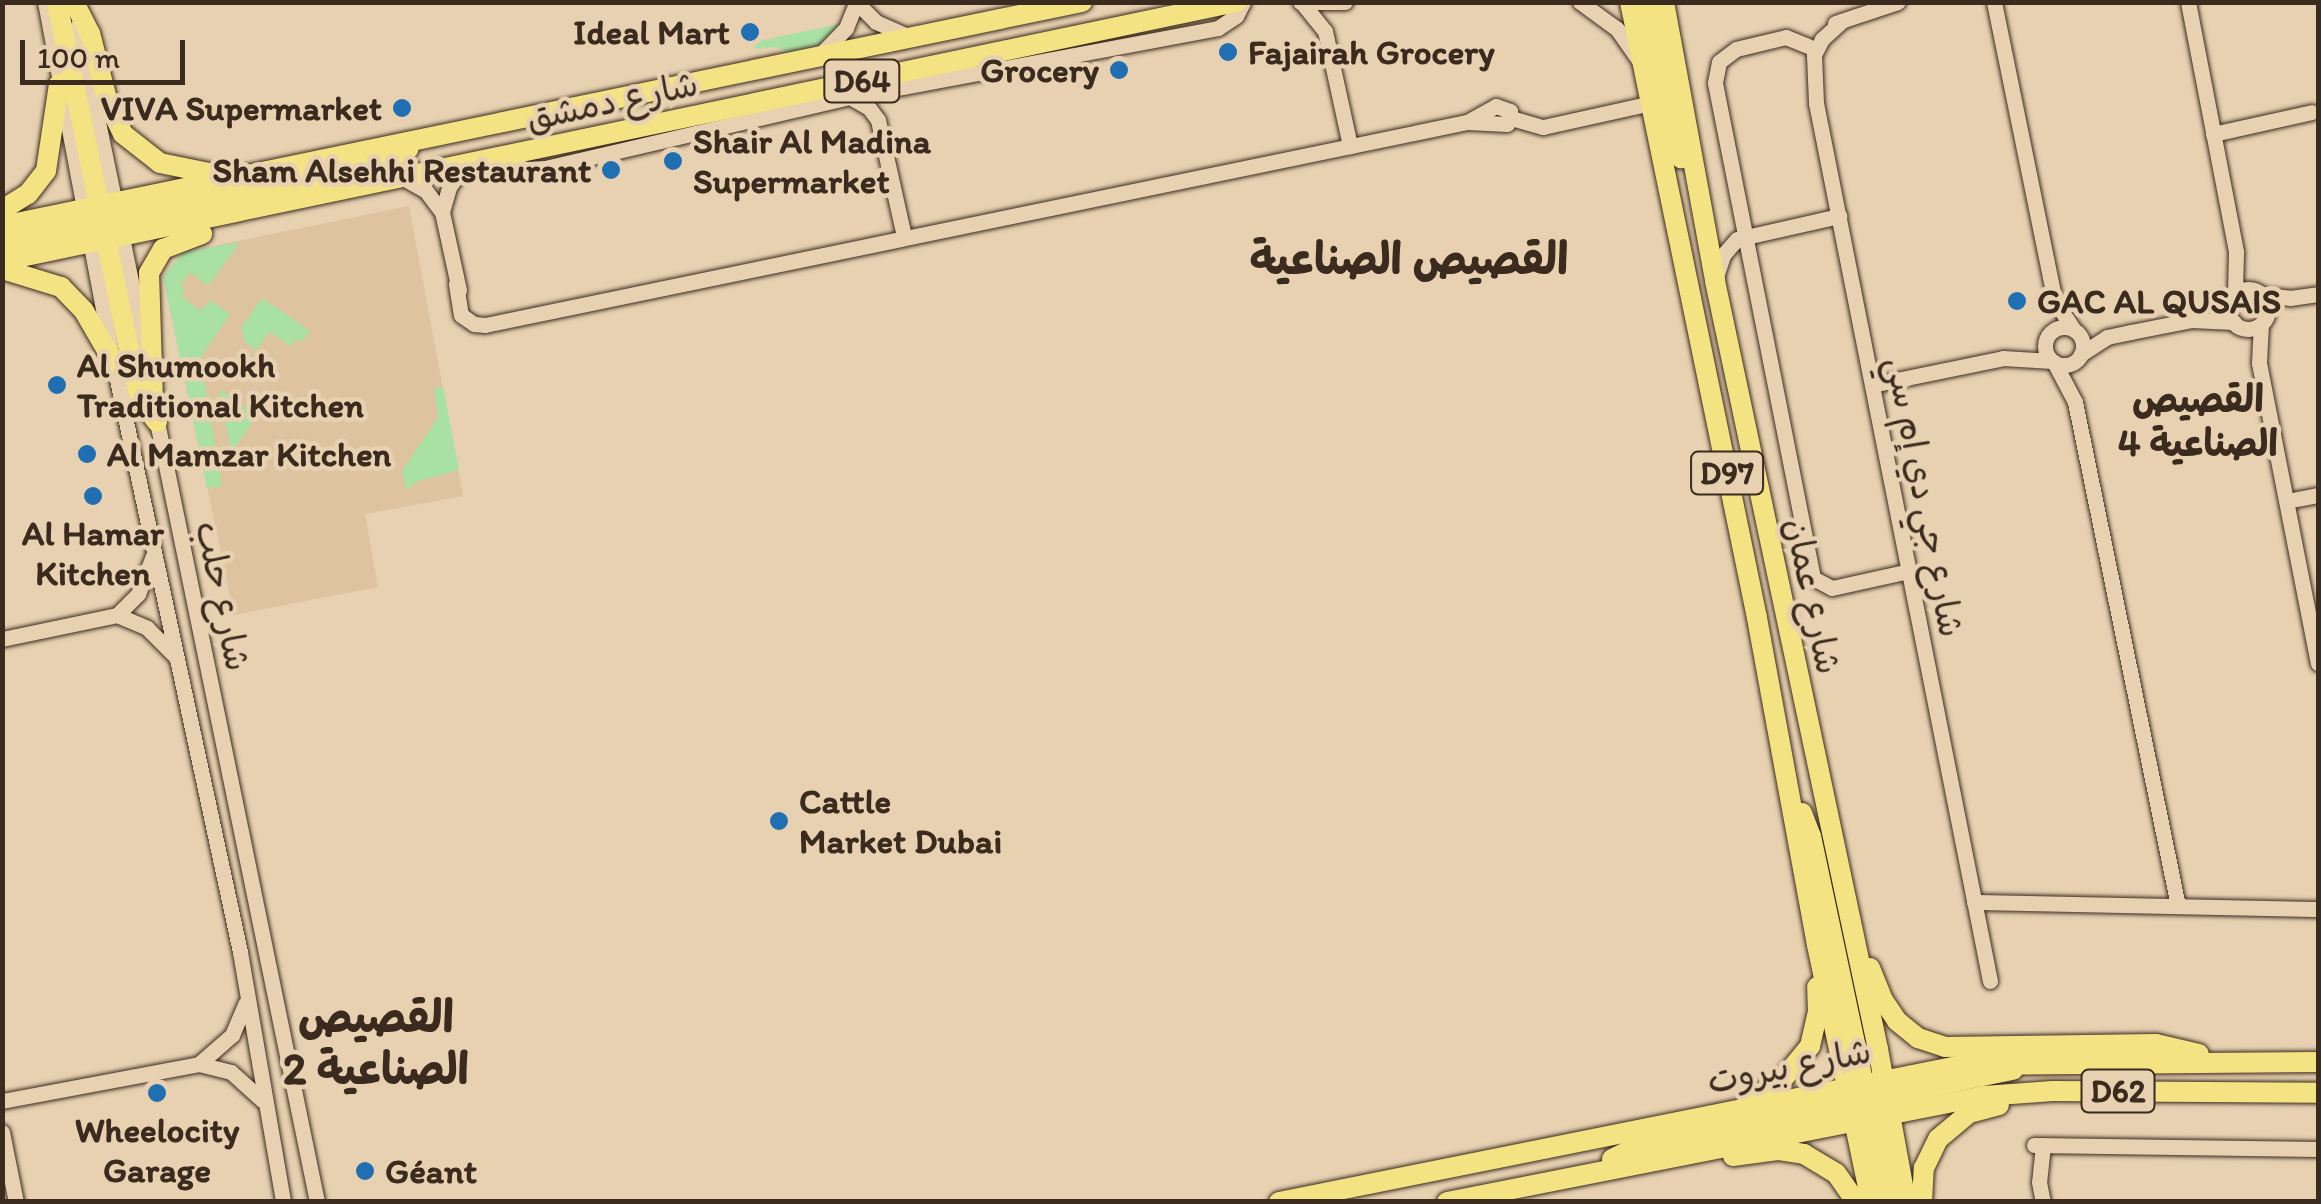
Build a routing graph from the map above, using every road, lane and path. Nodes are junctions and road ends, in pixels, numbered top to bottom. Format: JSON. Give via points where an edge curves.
{"nodes":[{"id":1,"x":45,"y":2,"type":"edge"},
{"id":2,"x":57,"y":2,"type":"edge"},
{"id":3,"x":74,"y":2,"type":"edge"},
{"id":4,"x":1082,"y":2,"type":"edge"},
{"id":5,"x":1239,"y":2,"type":"edge"},
{"id":6,"x":1580,"y":2,"type":"edge"},
{"id":7,"x":1616,"y":2,"type":"edge"},
{"id":8,"x":1630,"y":2,"type":"edge"},
{"id":9,"x":1646,"y":2,"type":"edge"},
{"id":10,"x":1664,"y":2,"type":"edge"},
{"id":11,"x":1678,"y":2,"type":"edge"},
{"id":12,"x":1898,"y":2,"type":"edge"},
{"id":13,"x":1994,"y":2,"type":"edge"},
{"id":14,"x":2188,"y":2,"type":"edge"},
{"id":15,"x":856,"y":3,"type":"edge"},
{"id":16,"x":1301,"y":3,"type":"edge"},
{"id":17,"x":1344,"y":3,"type":"edge"},
{"id":18,"x":1842,"y":21,"type":"junction"},
{"id":19,"x":1325,"y":32,"type":"junction"},
{"id":20,"x":1671,"y":34,"type":"junction"},
{"id":21,"x":913,"y":38,"type":"junction"},
{"id":22,"x":1638,"y":42,"type":"junction"},
{"id":23,"x":1808,"y":46,"type":"junction"},
{"id":24,"x":819,"y":57,"type":"junction"},
{"id":25,"x":1643,"y":66,"type":"junction"},
{"id":26,"x":59,"y":84,"type":"junction"},
{"id":27,"x":899,"y":89,"type":"junction"},
{"id":28,"x":850,"y":98,"type":"junction"},
{"id":29,"x":1651,"y":103,"type":"junction"},
{"id":30,"x":1816,"y":104,"type":"junction"},
{"id":31,"x":476,"y":110,"type":"dead end"},
{"id":32,"x":2312,"y":112,"type":"dead end"},
{"id":33,"x":880,"y":127,"type":"junction"},
{"id":34,"x":458,"y":132,"type":"junction"},
{"id":35,"x":2213,"y":134,"type":"junction"},
{"id":36,"x":417,"y":141,"type":"junction"},
{"id":37,"x":1350,"y":146,"type":"junction"},
{"id":38,"x":488,"y":160,"type":"junction"},
{"id":39,"x":465,"y":165,"type":"junction"},
{"id":40,"x":403,"y":178,"type":"junction"},
{"id":41,"x":240,"y":179,"type":"junction"},
{"id":42,"x":1699,"y":196,"type":"junction"},
{"id":43,"x":2,"y":210,"type":"edge"},
{"id":44,"x":442,"y":212,"type":"junction"},
{"id":45,"x":1839,"y":216,"type":"junction"},
{"id":46,"x":220,"y":218,"type":"junction"},
{"id":47,"x":103,"y":223,"type":"junction"},
{"id":48,"x":2,"y":226,"type":"edge"},
{"id":49,"x":1745,"y":235,"type":"junction"},
{"id":50,"x":904,"y":236,"type":"junction"},
{"id":51,"x":2,"y":244,"type":"edge"},
{"id":52,"x":2236,"y":252,"type":"junction"},
{"id":53,"x":2,"y":265,"type":"edge"},
{"id":54,"x":1715,"y":281,"type":"junction"},
{"id":55,"x":2260,"y":293,"type":"junction"},
{"id":56,"x":2318,"y":294,"type":"edge"},
{"id":57,"x":2233,"y":296,"type":"junction"},
{"id":58,"x":2300,"y":298,"type":"junction"},
{"id":59,"x":2055,"y":302,"type":"junction"},
{"id":60,"x":2191,"y":320,"type":"junction"},
{"id":61,"x":2264,"y":320,"type":"junction"},
{"id":62,"x":2238,"y":325,"type":"junction"},
{"id":63,"x":2074,"y":330,"type":"junction"},
{"id":64,"x":2048,"y":335,"type":"junction"},
{"id":65,"x":2107,"y":337,"type":"junction"},
{"id":66,"x":2079,"y":357,"type":"junction"},
{"id":67,"x":2003,"y":358,"type":"junction"},
{"id":68,"x":113,"y":362,"type":"junction"},
{"id":69,"x":2053,"y":362,"type":"junction"},
{"id":70,"x":2260,"y":363,"type":"junction"},
{"id":71,"x":1872,"y":385,"type":"junction"},
{"id":72,"x":153,"y":400,"type":"junction"},
{"id":73,"x":2075,"y":402,"type":"junction"},
{"id":74,"x":157,"y":422,"type":"junction"},
{"id":75,"x":2318,"y":495,"type":"edge"},
{"id":76,"x":2287,"y":502,"type":"junction"},
{"id":77,"x":154,"y":552,"type":"junction"},
{"id":78,"x":1909,"y":571,"type":"junction"},
{"id":79,"x":116,"y":616,"type":"junction"},
{"id":80,"x":2,"y":640,"type":"edge"},
{"id":81,"x":2318,"y":663,"type":"edge"},
{"id":82,"x":180,"y":664,"type":"junction"},
{"id":83,"x":1788,"y":788,"type":"junction"},
{"id":84,"x":1974,"y":902,"type":"junction"},
{"id":85,"x":2178,"y":906,"type":"junction"},
{"id":86,"x":2318,"y":909,"type":"edge"},
{"id":87,"x":1851,"y":928,"type":"junction"},
{"id":88,"x":1817,"y":945,"type":"junction"},
{"id":89,"x":240,"y":952,"type":"junction"},
{"id":90,"x":1990,"y":981,"type":"dead end"},
{"id":91,"x":273,"y":994,"type":"junction"},
{"id":92,"x":246,"y":1000,"type":"junction"},
{"id":93,"x":232,"y":1036,"type":"junction"},
{"id":94,"x":2209,"y":1060,"type":"junction"},
{"id":95,"x":2318,"y":1062,"type":"edge"},
{"id":96,"x":200,"y":1064,"type":"junction"},
{"id":97,"x":241,"y":1077,"type":"junction"},
{"id":98,"x":2053,"y":1090,"type":"junction"},
{"id":99,"x":2318,"y":1093,"type":"edge"},
{"id":100,"x":2,"y":1100,"type":"edge"},
{"id":101,"x":1868,"y":1100,"type":"junction"},
{"id":102,"x":265,"y":1104,"type":"junction"},
{"id":103,"x":1738,"y":1108,"type":"junction"},
{"id":104,"x":2,"y":1132,"type":"edge"},
{"id":105,"x":2318,"y":1149,"type":"edge"},
{"id":106,"x":1692,"y":1150,"type":"junction"},
{"id":107,"x":1597,"y":1170,"type":"junction"},
{"id":108,"x":11,"y":1200,"type":"edge"},
{"id":109,"x":283,"y":1202,"type":"edge"},
{"id":110,"x":317,"y":1202,"type":"edge"},
{"id":111,"x":1279,"y":1202,"type":"edge"},
{"id":112,"x":1446,"y":1202,"type":"edge"},
{"id":113,"x":1856,"y":1202,"type":"edge"},
{"id":114,"x":1871,"y":1202,"type":"edge"},
{"id":115,"x":1889,"y":1202,"type":"edge"},
{"id":116,"x":1906,"y":1202,"type":"edge"},
{"id":117,"x":1922,"y":1202,"type":"edge"},
{"id":118,"x":2044,"y":1202,"type":"edge"}],
"edges":[{"from":1,"to":26,"type":"street","name":"شارع حلب"},
{"from":2,"to":47,"type":"main road"},
{"from":3,"to":41,"type":"main road","via":[[90,33],[115,121],[134,146],[175,169]]},
{"from":3,"to":47,"type":"street","name":"شارع حلب"},
{"from":4,"to":21,"type":"main road","name":"شارع دمشق","number":"D64"},
{"from":5,"to":27,"type":"street","via":[[1236,16],[1218,28]]},
{"from":5,"to":38,"type":"main road","name":"شارع دمشق","number":"D64"},
{"from":6,"to":25,"type":"street","via":[[1617,29]]},
{"from":7,"to":22,"type":"main road"},
{"from":8,"to":22,"type":"main road","name":"شارع عمان","number":"D97"},
{"from":9,"to":42,"type":"main road","via":[[1677,144]]},
{"from":10,"to":20,"type":"main road","name":"شارع عمان","number":"D97"},
{"from":11,"to":20,"type":"main road"},
{"from":12,"to":18,"type":"street"},
{"from":13,"to":59,"type":"street"},
{"from":14,"to":35,"type":"street"},
{"from":15,"to":21,"type":"street","via":[[888,29]]},
{"from":15,"to":24,"type":"street","via":[[846,28]]},
{"from":16,"to":17,"type":"street"},
{"from":16,"to":19,"type":"street"},
{"from":17,"to":19,"type":"street"},
{"from":18,"to":23,"type":"street","via":[[1822,29]]},
{"from":18,"to":30,"type":"street","name":"شارع جي دي إم سي","via":[[1814,55]]},
{"from":19,"to":37,"type":"street"},
{"from":20,"to":42,"type":"main road","name":"شارع عمان","number":"D97"},
{"from":21,"to":24,"type":"main road","name":"شارع دمشق","number":"D64"},
{"from":22,"to":25,"type":"main road","name":"شارع عمان","number":"D97"},
{"from":23,"to":30,"type":"street","name":"شارع جي دي إم سي"},
{"from":23,"to":49,"type":"street","via":[[1781,38],[1729,52],[1716,68]]},
{"from":24,"to":34,"type":"main road","name":"شارع دمشق","number":"D64"},
{"from":25,"to":29,"type":"main road","name":"شارع عمان","number":"D97"},
{"from":26,"to":43,"type":"main road","via":[[46,171],[28,194]]},
{"from":26,"to":47,"type":"street","name":"شارع حلب"},
{"from":27,"to":28,"type":"street"},
{"from":27,"to":33,"type":"street"},
{"from":28,"to":33,"type":"street","via":[[870,108]]},
{"from":28,"to":38,"type":"street","via":[[544,168]]},
{"from":29,"to":37,"type":"street","via":[[1543,127],[1511,118],[1500,105],[1467,122]]},
{"from":29,"to":83,"type":"main road","name":"شارع عمان","number":"D97"},
{"from":30,"to":45,"type":"street","name":"شارع جي دي إم سي"},
{"from":31,"to":34,"type":"main road"},
{"from":32,"to":35,"type":"street"},
{"from":33,"to":50,"type":"street"},
{"from":34,"to":36,"type":"main road","name":"شارع دمشق","number":"D64"},
{"from":35,"to":52,"type":"street"},
{"from":36,"to":41,"type":"main road","name":"شارع دمشق","number":"D64"},
{"from":36,"to":47,"type":"main road","via":[[382,163]]},
{"from":37,"to":50,"type":"street"},
{"from":38,"to":39,"type":"main road","name":"شارع دمشق","number":"D64"},
{"from":39,"to":40,"type":"main road","name":"شارع دمشق","number":"D64"},
{"from":39,"to":44,"type":"street"},
{"from":40,"to":44,"type":"street","via":[[426,191]]},
{"from":40,"to":46,"type":"main road","name":"شارع دمشق","number":"D64"},
{"from":41,"to":47,"type":"main road","name":"شارع دمشق","number":"D64"},
{"from":42,"to":54,"type":"main road","name":"شارع عمان","number":"D97"},
{"from":44,"to":50,"type":"street","via":[[456,284],[469,312],[502,319]]},
{"from":45,"to":49,"type":"street"},
{"from":45,"to":71,"type":"street","name":"شارع جي دي إم سي"},
{"from":46,"to":47,"type":"main road","name":"شارع دمشق","number":"D64"},
{"from":46,"to":72,"type":"main road","via":[[171,244],[152,264],[147,284]]},
{"from":47,"to":48,"type":"main road","name":"شارع دمشق","number":"D64"},
{"from":47,"to":51,"type":"main road"},
{"from":47,"to":53,"type":"main road","name":"شارع دمشق","number":"D64"},
{"from":47,"to":68,"type":"street","name":"شارع حلب"},
{"from":47,"to":72,"type":"street","name":"شارع حلب"},
{"from":47,"to":74,"type":"main road","via":[[139,398]]},
{"from":49,"to":54,"type":"street","via":[[1728,247]]},
{"from":49,"to":78,"type":"street","via":[[1812,578],[1832,588]]},
{"from":52,"to":55,"type":"street"},
{"from":52,"to":57,"type":"street"},
{"from":53,"to":68,"type":"main road","via":[[60,287],[84,310]]},
{"from":54,"to":87,"type":"main road","name":"شارع عمان","number":"D97"},
{"from":55,"to":57,"type":"street"},
{"from":55,"to":58,"type":"street"},
{"from":55,"to":61,"type":"street"},
{"from":56,"to":58,"type":"street"},
{"from":57,"to":60,"type":"street"},
{"from":57,"to":62,"type":"street","via":[[2229,314]]},
{"from":58,"to":61,"type":"street"},
{"from":59,"to":63,"type":"street"},
{"from":59,"to":64,"type":"street"},
{"from":60,"to":62,"type":"street"},
{"from":60,"to":65,"type":"street"},
{"from":61,"to":62,"type":"street"},
{"from":61,"to":70,"type":"street"},
{"from":62,"to":70,"type":"street"},
{"from":63,"to":64,"type":"street","via":[[2061,327]]},
{"from":63,"to":65,"type":"street"},
{"from":63,"to":66,"type":"street","via":[[2082,339]]},
{"from":64,"to":67,"type":"street"},
{"from":64,"to":69,"type":"street","via":[[2046,352]]},
{"from":65,"to":66,"type":"street"},
{"from":66,"to":69,"type":"street","via":[[2068,365]]},
{"from":66,"to":73,"type":"street"},
{"from":67,"to":69,"type":"street"},
{"from":67,"to":71,"type":"street"},
{"from":68,"to":77,"type":"street","name":"شارع حلب"},
{"from":69,"to":73,"type":"street"},
{"from":70,"to":76,"type":"street"},
{"from":71,"to":78,"type":"street","name":"شارع جي دي إم سي"},
{"from":72,"to":74,"type":"street","name":"شارع حلب"},
{"from":73,"to":85,"type":"street"},
{"from":74,"to":91,"type":"street","name":"شارع حلب"},
{"from":75,"to":76,"type":"street"},
{"from":76,"to":81,"type":"street"},
{"from":77,"to":79,"type":"street","via":[[138,594]]},
{"from":77,"to":82,"type":"street","name":"شارع حلب"},
{"from":78,"to":84,"type":"street","name":"شارع جي دي إم سي"},
{"from":79,"to":80,"type":"street"},
{"from":79,"to":82,"type":"street","via":[[147,628]]},
{"from":82,"to":89,"type":"street","name":"شارع حلب"},
{"from":83,"to":88,"type":"main road","name":"شارع عمان","number":"D97"},
{"from":83,"to":101,"type":"main road","via":[[1811,836]]},
{"from":84,"to":85,"type":"street"},
{"from":84,"to":90,"type":"street","name":"شارع جي دي إم سي"},
{"from":85,"to":86,"type":"street"},
{"from":87,"to":94,"type":"main road","via":[[1887,1008],[1931,1044],[2165,1045]]},
{"from":87,"to":101,"type":"main road","name":"شارع عمان","number":"D97"},
{"from":88,"to":101,"type":"main road","name":"شارع عمان","number":"D97"},
{"from":88,"to":103,"type":"main road","via":[[1818,1012],[1810,1046],[1783,1079]]},
{"from":89,"to":91,"type":"street","via":[[256,998],[268,1001]]},
{"from":89,"to":92,"type":"street","name":"شارع حلب"},
{"from":91,"to":110,"type":"street","name":"شارع حلب"},
{"from":92,"to":93,"type":"street"},
{"from":92,"to":102,"type":"street","name":"شارع حلب"},
{"from":93,"to":96,"type":"street"},
{"from":93,"to":97,"type":"street"},
{"from":94,"to":95,"type":"main road","number":"D62"},
{"from":94,"to":101,"type":"main road","number":"D62","via":[[2028,1062],[1995,1076]]},
{"from":96,"to":97,"type":"street"},
{"from":96,"to":100,"type":"street"},
{"from":97,"to":102,"type":"street"},
{"from":98,"to":99,"type":"main road","name":"شارع بيروت","number":"D62"},
{"from":98,"to":101,"type":"main road","name":"شارع بيروت","number":"D62"},
{"from":98,"to":117,"type":"main road","via":[[1953,1123],[1927,1157]]},
{"from":101,"to":103,"type":"main road","name":"شارع بيروت","number":"D62"},
{"from":101,"to":106,"type":"main road","name":"شارع بيروت","number":"D62"},
{"from":101,"to":107,"type":"main road","via":[[1637,1147]]},
{"from":101,"to":114,"type":"main road","name":"شارع عمان","number":"D97"},
{"from":101,"to":115,"type":"main road"},
{"from":101,"to":116,"type":"main road","name":"شارع عمان","number":"D97"},
{"from":102,"to":109,"type":"street","name":"شارع حلب"},
{"from":103,"to":111,"type":"main road","name":"شارع بيروت","number":"D62"},
{"from":104,"to":108,"type":"street"},
{"from":105,"to":118,"type":"street","via":[[2038,1145]]},
{"from":106,"to":107,"type":"main road","name":"شارع بيروت","number":"D62"},
{"from":106,"to":113,"type":"main road","via":[[1719,1157],[1804,1154],[1836,1173]]},
{"from":107,"to":112,"type":"main road","name":"شارع بيروت","number":"D62"}]}
